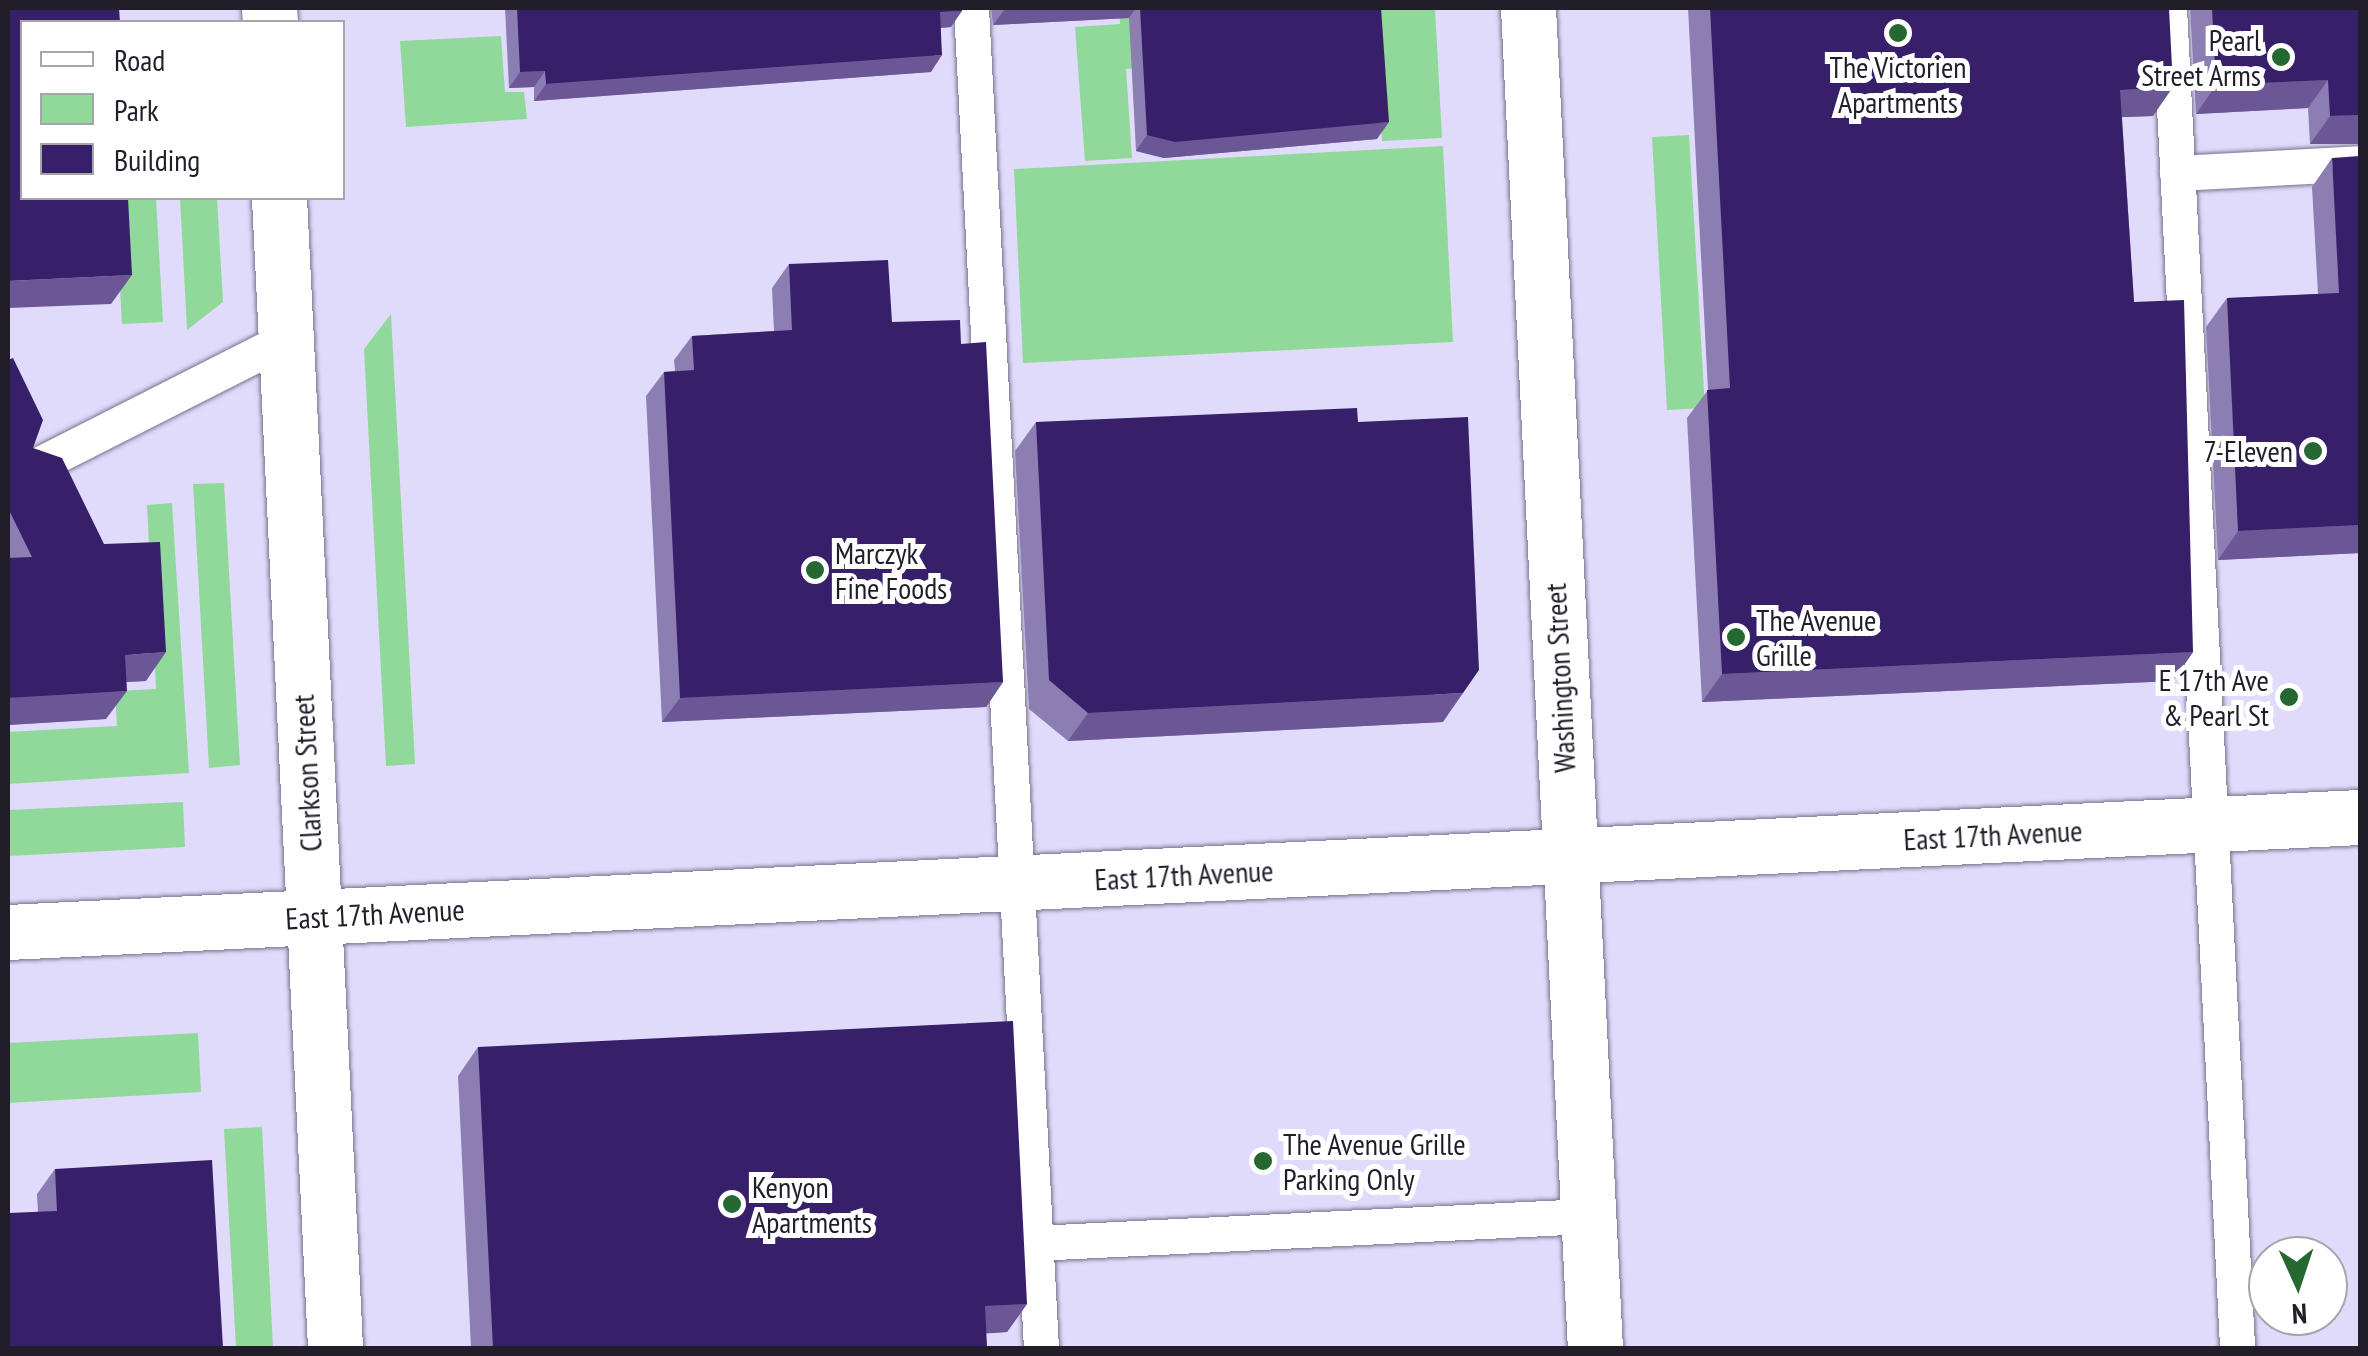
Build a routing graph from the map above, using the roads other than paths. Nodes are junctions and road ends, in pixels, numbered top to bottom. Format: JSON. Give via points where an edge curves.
{"nodes":[{"id":1,"x":972,"y":8,"type":"edge"},
{"id":2,"x":1528,"y":8,"type":"edge"},
{"id":3,"x":2169,"y":8,"type":"edge"},
{"id":4,"x":2360,"y":164,"type":"edge"},
{"id":5,"x":2178,"y":173,"type":"junction"},
{"id":6,"x":279,"y":200,"type":"edge"},
{"id":7,"x":286,"y":339,"type":"junction"},
{"id":8,"x":32,"y":468,"type":"edge"},
{"id":9,"x":2360,"y":817,"type":"edge"},
{"id":10,"x":2210,"y":824,"type":"junction"},
{"id":11,"x":1570,"y":855,"type":"junction"},
{"id":12,"x":1017,"y":883,"type":"junction"},
{"id":13,"x":314,"y":917,"type":"junction"},
{"id":14,"x":8,"y":932,"type":"edge"},
{"id":15,"x":1588,"y":1216,"type":"junction"},
{"id":16,"x":1035,"y":1243,"type":"junction"},
{"id":17,"x":335,"y":1348,"type":"edge"},
{"id":18,"x":1040,"y":1348,"type":"edge"},
{"id":19,"x":1595,"y":1348,"type":"edge"},
{"id":20,"x":2237,"y":1348,"type":"edge"}],
"edges":[{"from":1,"to":12,"type":"lane"},
{"from":2,"to":11,"type":"street","name":"Washington Street"},
{"from":3,"to":5,"type":"lane"},
{"from":4,"to":5,"type":"lane"},
{"from":5,"to":10,"type":"lane"},
{"from":6,"to":7,"type":"street","name":"Clarkson Street"},
{"from":7,"to":8,"type":"lane"},
{"from":7,"to":13,"type":"street","name":"Clarkson Street"},
{"from":9,"to":10,"type":"street","name":"East 17th Avenue"},
{"from":10,"to":11,"type":"street","name":"East 17th Avenue"},
{"from":10,"to":20,"type":"lane"},
{"from":11,"to":12,"type":"street","name":"East 17th Avenue"},
{"from":11,"to":15,"type":"street","name":"Washington Street"},
{"from":12,"to":13,"type":"street","name":"East 17th Avenue"},
{"from":12,"to":16,"type":"lane"},
{"from":13,"to":14,"type":"street","name":"East 17th Avenue"},
{"from":13,"to":17,"type":"street","name":"Clarkson Street"},
{"from":15,"to":16,"type":"lane"},
{"from":15,"to":19,"type":"street","name":"Washington Street"},
{"from":16,"to":18,"type":"lane"}]}
